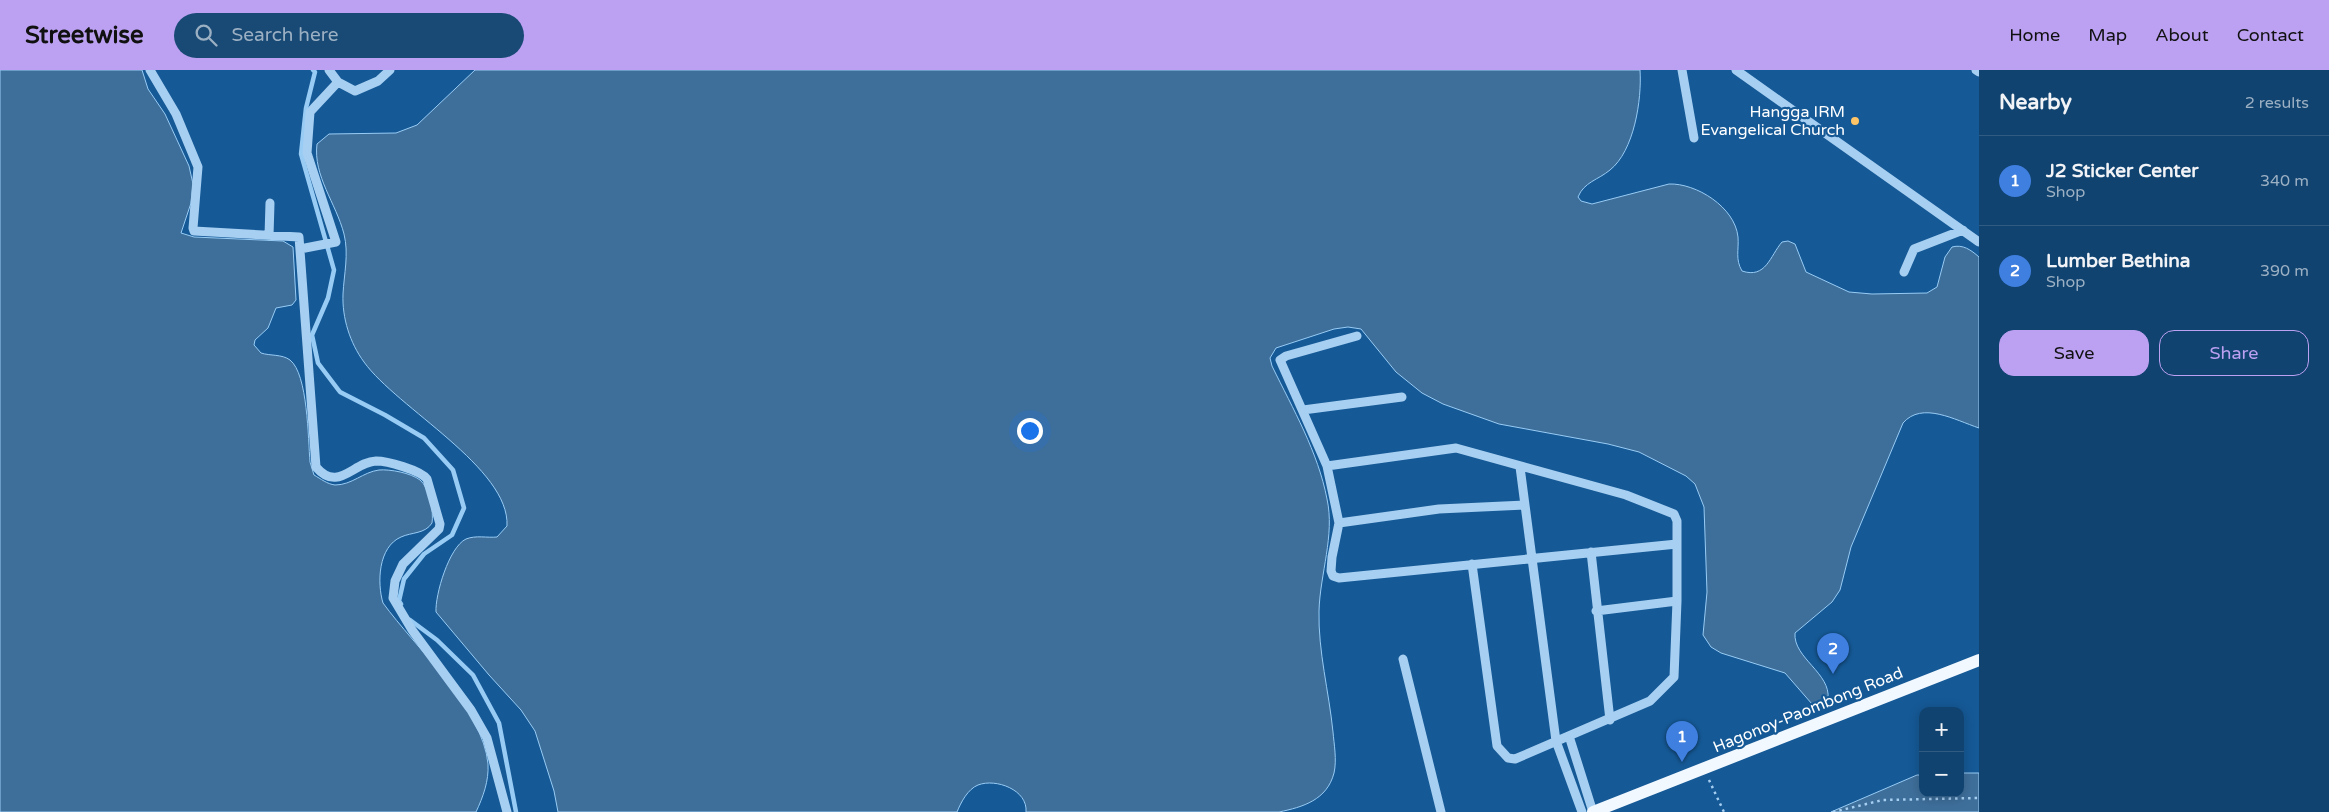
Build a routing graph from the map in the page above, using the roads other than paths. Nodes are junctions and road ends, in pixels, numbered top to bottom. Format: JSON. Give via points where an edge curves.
{"nodes":[{"id":1,"x":150,"y":70,"type":"edge"},
{"id":2,"x":329,"y":70,"type":"edge"},
{"id":3,"x":390,"y":70,"type":"edge"},
{"id":4,"x":1682,"y":70,"type":"edge"},
{"id":5,"x":1736,"y":70,"type":"edge"},
{"id":6,"x":338,"y":82,"type":"junction"},
{"id":7,"x":1694,"y":138,"type":"dead end"},
{"id":8,"x":270,"y":203,"type":"dead end"},
{"id":9,"x":1963,"y":230,"type":"junction"},
{"id":10,"x":269,"y":236,"type":"junction"},
{"id":11,"x":1979,"y":242,"type":"edge"},
{"id":12,"x":300,"y":249,"type":"junction"},
{"id":13,"x":1904,"y":272,"type":"dead end"},
{"id":14,"x":1357,"y":336,"type":"dead end"},
{"id":15,"x":1402,"y":397,"type":"dead end"},
{"id":16,"x":1303,"y":410,"type":"junction"},
{"id":17,"x":1327,"y":466,"type":"junction"},
{"id":18,"x":1520,"y":467,"type":"junction"},
{"id":19,"x":1525,"y":505,"type":"junction"},
{"id":20,"x":1338,"y":522,"type":"junction"},
{"id":21,"x":1677,"y":544,"type":"junction"},
{"id":22,"x":1591,"y":552,"type":"junction"},
{"id":23,"x":1532,"y":558,"type":"junction"},
{"id":24,"x":1472,"y":564,"type":"junction"},
{"id":25,"x":1677,"y":601,"type":"junction"},
{"id":26,"x":1596,"y":611,"type":"junction"},
{"id":27,"x":1403,"y":659,"type":"dead end"},
{"id":28,"x":1979,"y":660,"type":"edge"},
{"id":29,"x":1610,"y":720,"type":"junction"},
{"id":30,"x":1570,"y":736,"type":"junction"},
{"id":31,"x":1556,"y":741,"type":"junction"},
{"id":32,"x":507,"y":812,"type":"edge"},
{"id":33,"x":1441,"y":812,"type":"edge"},
{"id":34,"x":1582,"y":812,"type":"edge"},
{"id":35,"x":1593,"y":812,"type":"edge"}],
"edges":[{"from":1,"to":10,"type":"street","via":[[176,114],[198,167],[194,231]]},
{"from":2,"to":6,"type":"street"},
{"from":3,"to":6,"type":"street","via":[[378,82],[355,91]]},
{"from":4,"to":7,"type":"street"},
{"from":5,"to":9,"type":"street"},
{"from":6,"to":12,"type":"street","via":[[310,112],[307,153],[337,239],[334,244]]},
{"from":8,"to":10,"type":"street"},
{"from":9,"to":11,"type":"street"},
{"from":9,"to":13,"type":"street","via":[[1914,249]]},
{"from":10,"to":12,"type":"street","via":[[299,237]]},
{"from":12,"to":32,"type":"street","via":[[316,466],[324,475],[335,478],[375,461],[415,470],[427,478],[439,529],[403,564],[395,581],[393,598],[487,738]]},
{"from":14,"to":16,"type":"street","via":[[1280,360]]},
{"from":15,"to":16,"type":"street"},
{"from":16,"to":17,"type":"street"},
{"from":17,"to":18,"type":"street","via":[[1456,448]]},
{"from":17,"to":20,"type":"street"},
{"from":18,"to":19,"type":"street"},
{"from":18,"to":21,"type":"street","via":[[1626,495],[1674,514]]},
{"from":19,"to":20,"type":"street","via":[[1439,509]]},
{"from":19,"to":23,"type":"street"},
{"from":20,"to":24,"type":"street","via":[[1331,571],[1339,578]]},
{"from":21,"to":22,"type":"street"},
{"from":21,"to":25,"type":"street"},
{"from":22,"to":23,"type":"street"},
{"from":22,"to":26,"type":"street"},
{"from":23,"to":24,"type":"street"},
{"from":23,"to":31,"type":"street"},
{"from":24,"to":31,"type":"street","via":[[1496,746],[1508,758],[1514,759]]},
{"from":25,"to":26,"type":"street"},
{"from":25,"to":29,"type":"street","via":[[1674,677],[1650,701]]},
{"from":26,"to":29,"type":"street"},
{"from":27,"to":33,"type":"street"},
{"from":28,"to":35,"type":"main road","name":"Hagonoy-Paombong Road"},
{"from":29,"to":30,"type":"street"},
{"from":30,"to":31,"type":"street"},
{"from":30,"to":35,"type":"street"},
{"from":31,"to":34,"type":"street"}]}
